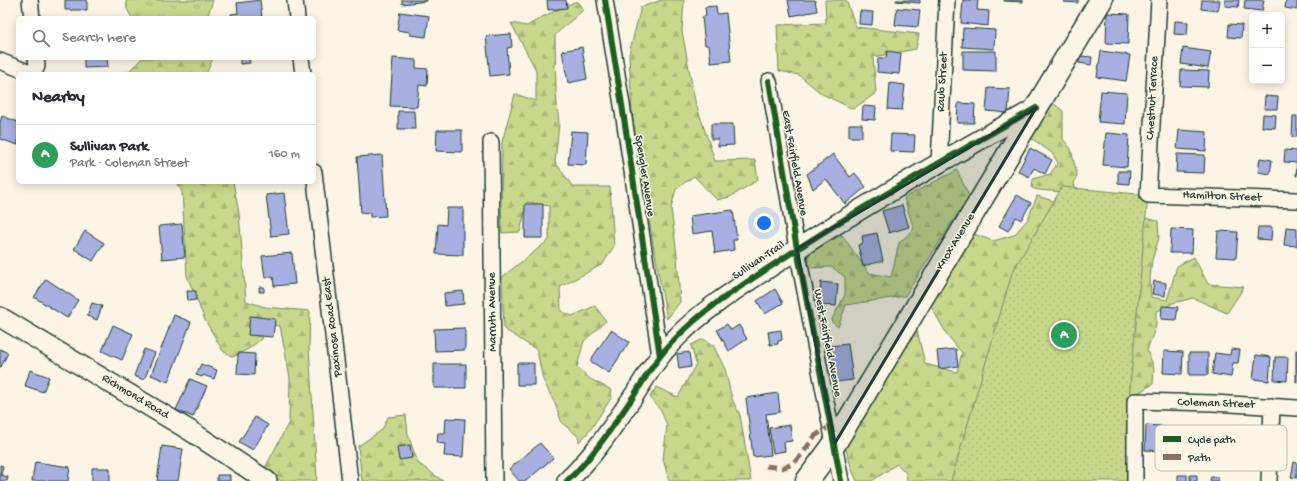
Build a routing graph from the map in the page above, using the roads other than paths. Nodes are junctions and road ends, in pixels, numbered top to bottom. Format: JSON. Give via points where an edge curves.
{"nodes":[{"id":1,"x":30,"y":0,"type":"edge"},
{"id":2,"x":294,"y":0,"type":"edge"},
{"id":3,"x":604,"y":0,"type":"edge"},
{"id":4,"x":947,"y":0,"type":"edge"},
{"id":5,"x":1101,"y":0,"type":"edge"},
{"id":6,"x":1159,"y":0,"type":"edge"},
{"id":7,"x":32,"y":16,"type":"edge"},
{"id":8,"x":296,"y":16,"type":"edge"},
{"id":9,"x":36,"y":60,"type":"edge"},
{"id":10,"x":301,"y":60,"type":"edge"},
{"id":11,"x":0,"y":61,"type":"edge"},
{"id":12,"x":28,"y":72,"type":"edge"},
{"id":13,"x":32,"y":72,"type":"edge"},
{"id":14,"x":303,"y":72,"type":"edge"},
{"id":15,"x":769,"y":81,"type":"dead end"},
{"id":16,"x":1036,"y":108,"type":"junction"},
{"id":17,"x":491,"y":142,"type":"dead end"},
{"id":18,"x":939,"y":164,"type":"junction"},
{"id":19,"x":315,"y":184,"type":"edge"},
{"id":20,"x":1148,"y":195,"type":"joint"},
{"id":21,"x":1297,"y":200,"type":"edge"},
{"id":22,"x":797,"y":249,"type":"junction"},
{"id":23,"x":0,"y":317,"type":"edge"},
{"id":24,"x":660,"y":356,"type":"junction"},
{"id":25,"x":1272,"y":406,"type":"junction"},
{"id":26,"x":1297,"y":408,"type":"edge"},
{"id":27,"x":1271,"y":425,"type":"edge"},
{"id":28,"x":835,"y":442,"type":"junction"},
{"id":29,"x":1269,"y":471,"type":"edge"},
{"id":30,"x":267,"y":481,"type":"edge"},
{"id":31,"x":350,"y":481,"type":"edge"},
{"id":32,"x":494,"y":481,"type":"edge"},
{"id":33,"x":567,"y":481,"type":"edge"},
{"id":34,"x":807,"y":481,"type":"edge"},
{"id":35,"x":841,"y":481,"type":"edge"},
{"id":36,"x":1135,"y":481,"type":"edge"},
{"id":37,"x":1269,"y":481,"type":"edge"}],
"edges":[{"from":1,"to":7,"type":"street"},
{"from":2,"to":8,"type":"street"},
{"from":3,"to":24,"type":"street","name":"Spengler Avenue"},
{"from":4,"to":18,"type":"street","name":"Raub Street"},
{"from":5,"to":16,"type":"main road","name":"Knox Avenue"},
{"from":6,"to":20,"type":"street","name":"Chestnut Terrace"},
{"from":9,"to":13,"type":"street","via":[[37,66]]},
{"from":10,"to":14,"type":"street"},
{"from":11,"to":12,"type":"street"},
{"from":15,"to":22,"type":"street","name":"East Fairfield Avenue"},
{"from":16,"to":18,"type":"street","name":"Sullivan Trail"},
{"from":16,"to":28,"type":"main road","name":"Knox Avenue"},
{"from":17,"to":32,"type":"street","name":"Marruth Avenue"},
{"from":18,"to":22,"type":"street","name":"Sullivan Trail"},
{"from":19,"to":31,"type":"street","name":"Paxinosa Road East"},
{"from":20,"to":21,"type":"street","name":"Hamilton Street"},
{"from":22,"to":24,"type":"street","name":"Sullivan Trail","via":[[717,302],[676,337]]},
{"from":22,"to":28,"type":"street","name":"West Fairfield Avenue"},
{"from":23,"to":30,"type":"street","name":"Richmond Road","via":[[189,430]]},
{"from":24,"to":33,"type":"street","name":"Sullivan Trail","via":[[617,421]]},
{"from":25,"to":26,"type":"street","name":"Coleman Street"},
{"from":25,"to":27,"type":"street"},
{"from":25,"to":36,"type":"street","name":"Coleman Street","via":[[1135,401]]},
{"from":28,"to":34,"type":"main road","name":"Knox Avenue"},
{"from":28,"to":35,"type":"street","name":"West Fairfield Avenue"},
{"from":29,"to":37,"type":"street"}]}
